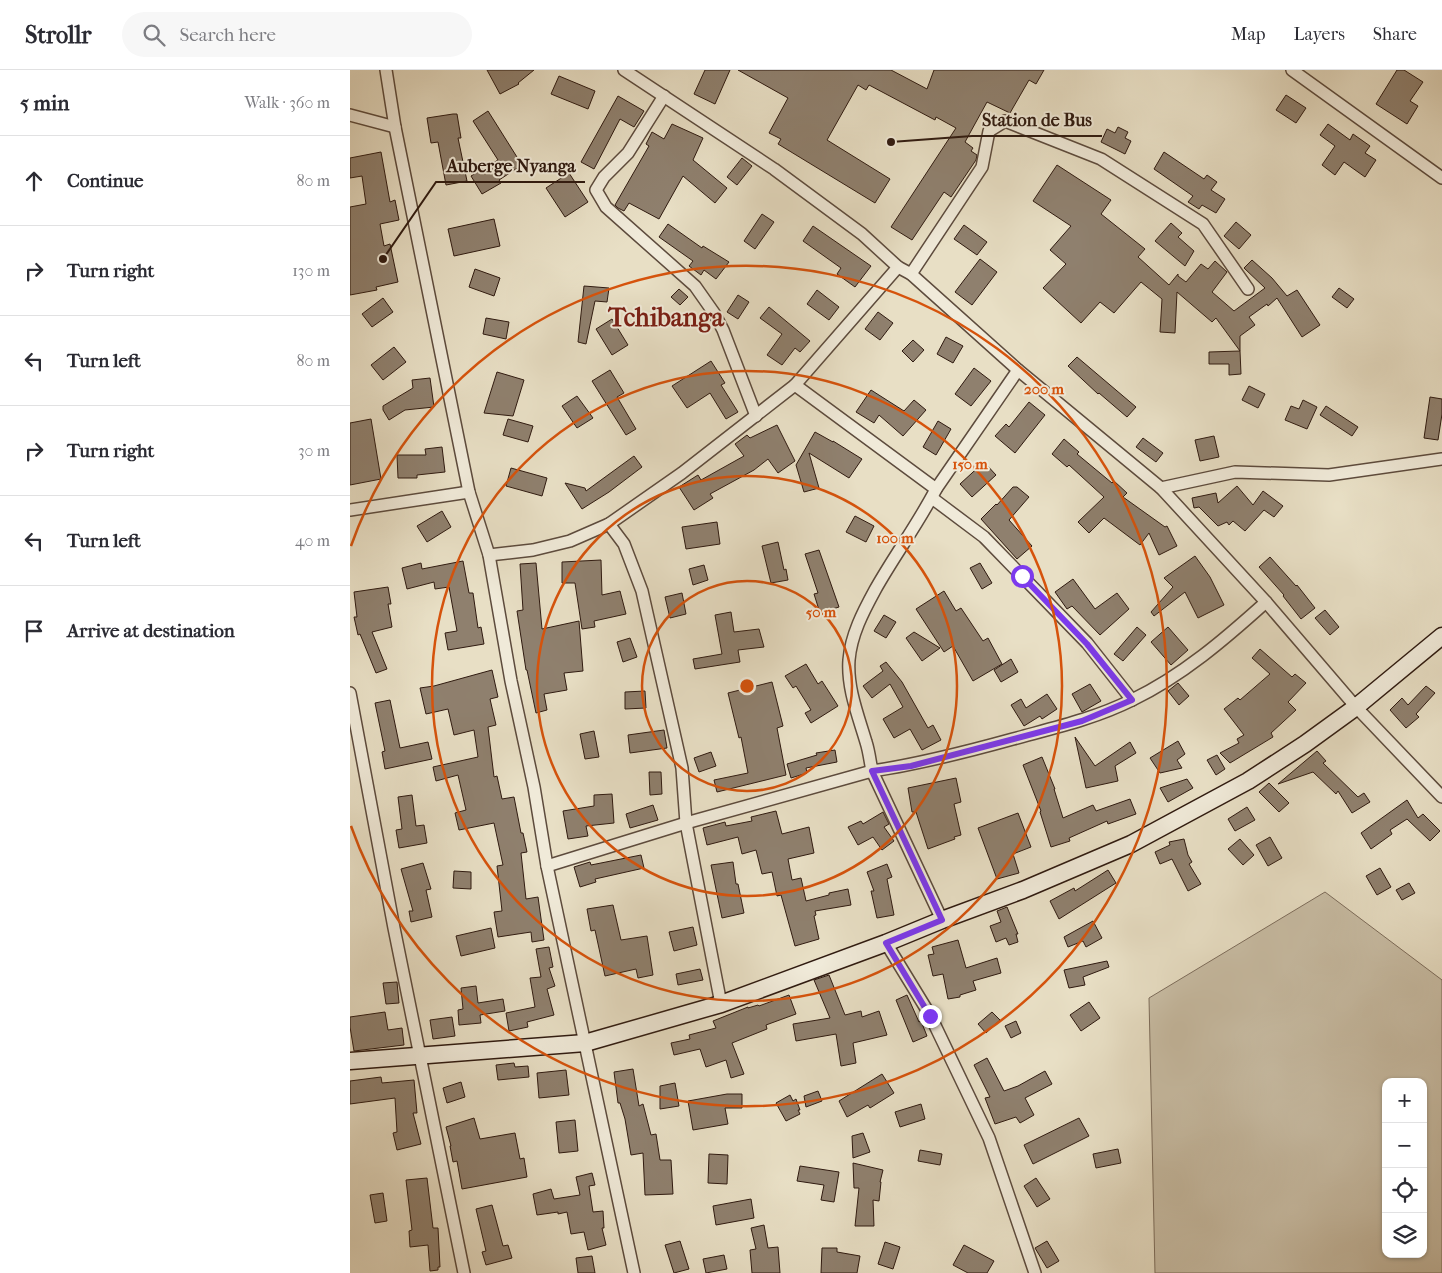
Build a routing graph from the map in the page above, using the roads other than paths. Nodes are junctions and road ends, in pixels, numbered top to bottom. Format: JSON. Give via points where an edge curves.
{"nodes":[{"id":1,"x":386,"y":70,"type":"edge"},
{"id":2,"x":624,"y":70,"type":"edge"},
{"id":3,"x":1292,"y":70,"type":"edge"},
{"id":4,"x":664,"y":96,"type":"junction"},
{"id":5,"x":350,"y":115,"type":"edge"},
{"id":6,"x":395,"y":127,"type":"junction"},
{"id":7,"x":1442,"y":178,"type":"edge"},
{"id":8,"x":898,"y":267,"type":"junction"},
{"id":9,"x":911,"y":274,"type":"junction"},
{"id":10,"x":1248,"y":289,"type":"dead end"},
{"id":11,"x":1018,"y":370,"type":"junction"},
{"id":12,"x":795,"y":385,"type":"junction"},
{"id":13,"x":756,"y":416,"type":"junction"},
{"id":14,"x":1442,"y":459,"type":"edge"},
{"id":15,"x":1162,"y":488,"type":"junction"},
{"id":16,"x":469,"y":492,"type":"junction"},
{"id":17,"x":934,"y":494,"type":"junction"},
{"id":18,"x":350,"y":510,"type":"edge"},
{"id":19,"x":609,"y":524,"type":"junction"},
{"id":20,"x":489,"y":555,"type":"junction"},
{"id":21,"x":1266,"y":602,"type":"junction"},
{"id":22,"x":1442,"y":636,"type":"edge"},
{"id":23,"x":350,"y":693,"type":"edge"},
{"id":24,"x":1132,"y":700,"type":"junction"},
{"id":25,"x":1356,"y":707,"type":"junction"},
{"id":26,"x":872,"y":771,"type":"junction"},
{"id":27,"x":1442,"y":797,"type":"edge"},
{"id":28,"x":686,"y":822,"type":"junction"},
{"id":29,"x":547,"y":866,"type":"junction"},
{"id":30,"x":942,"y":920,"type":"junction"},
{"id":31,"x":886,"y":943,"type":"junction"},
{"id":32,"x":720,"y":1004,"type":"junction"},
{"id":33,"x":585,"y":1043,"type":"junction"},
{"id":34,"x":419,"y":1056,"type":"junction"},
{"id":35,"x":350,"y":1061,"type":"edge"},
{"id":36,"x":464,"y":1273,"type":"edge"},
{"id":37,"x":634,"y":1273,"type":"edge"},
{"id":38,"x":1035,"y":1273,"type":"edge"}],
"edges":[{"from":1,"to":6,"type":"street"},
{"from":2,"to":4,"type":"street"},
{"from":3,"to":7,"type":"street"},
{"from":4,"to":8,"type":"street","via":[[774,169],[854,228]]},
{"from":4,"to":13,"type":"street","via":[[628,153],[596,190],[606,207],[695,286],[722,330]]},
{"from":5,"to":6,"type":"street"},
{"from":6,"to":16,"type":"street"},
{"from":8,"to":9,"type":"street"},
{"from":8,"to":12,"type":"street"},
{"from":9,"to":10,"type":"street","via":[[982,167],[989,131],[1005,121],[1101,159],[1204,224]]},
{"from":9,"to":11,"type":"street"},
{"from":11,"to":15,"type":"street"},
{"from":11,"to":17,"type":"street"},
{"from":12,"to":13,"type":"street"},
{"from":12,"to":17,"type":"street"},
{"from":13,"to":19,"type":"street"},
{"from":14,"to":15,"type":"street","via":[[1329,476],[1235,472]]},
{"from":15,"to":21,"type":"street"},
{"from":16,"to":18,"type":"street"},
{"from":16,"to":20,"type":"street"},
{"from":17,"to":24,"type":"street","via":[[984,537],[1087,644]]},
{"from":17,"to":26,"type":"street","via":[[860,618],[850,652],[850,686]]},
{"from":19,"to":20,"type":"street","via":[[570,540],[533,550]]},
{"from":19,"to":28,"type":"street","via":[[624,544],[642,591],[682,768]]},
{"from":20,"to":29,"type":"street"},
{"from":21,"to":24,"type":"street","via":[[1229,636],[1166,681]]},
{"from":21,"to":25,"type":"street"},
{"from":22,"to":25,"type":"main road"},
{"from":23,"to":34,"type":"street"},
{"from":24,"to":26,"type":"street","via":[[1082,721],[911,766]]},
{"from":25,"to":27,"type":"street"},
{"from":25,"to":30,"type":"main road","via":[[1248,781],[1131,844]]},
{"from":26,"to":28,"type":"street"},
{"from":26,"to":30,"type":"street"},
{"from":28,"to":29,"type":"street"},
{"from":28,"to":32,"type":"street"},
{"from":29,"to":33,"type":"street"},
{"from":30,"to":31,"type":"main road"},
{"from":31,"to":32,"type":"main road"},
{"from":31,"to":38,"type":"street","via":[[930,1016],[989,1138]]},
{"from":32,"to":33,"type":"main road"},
{"from":33,"to":34,"type":"main road"},
{"from":33,"to":37,"type":"street"},
{"from":34,"to":35,"type":"main road"},
{"from":34,"to":36,"type":"street"}]}
